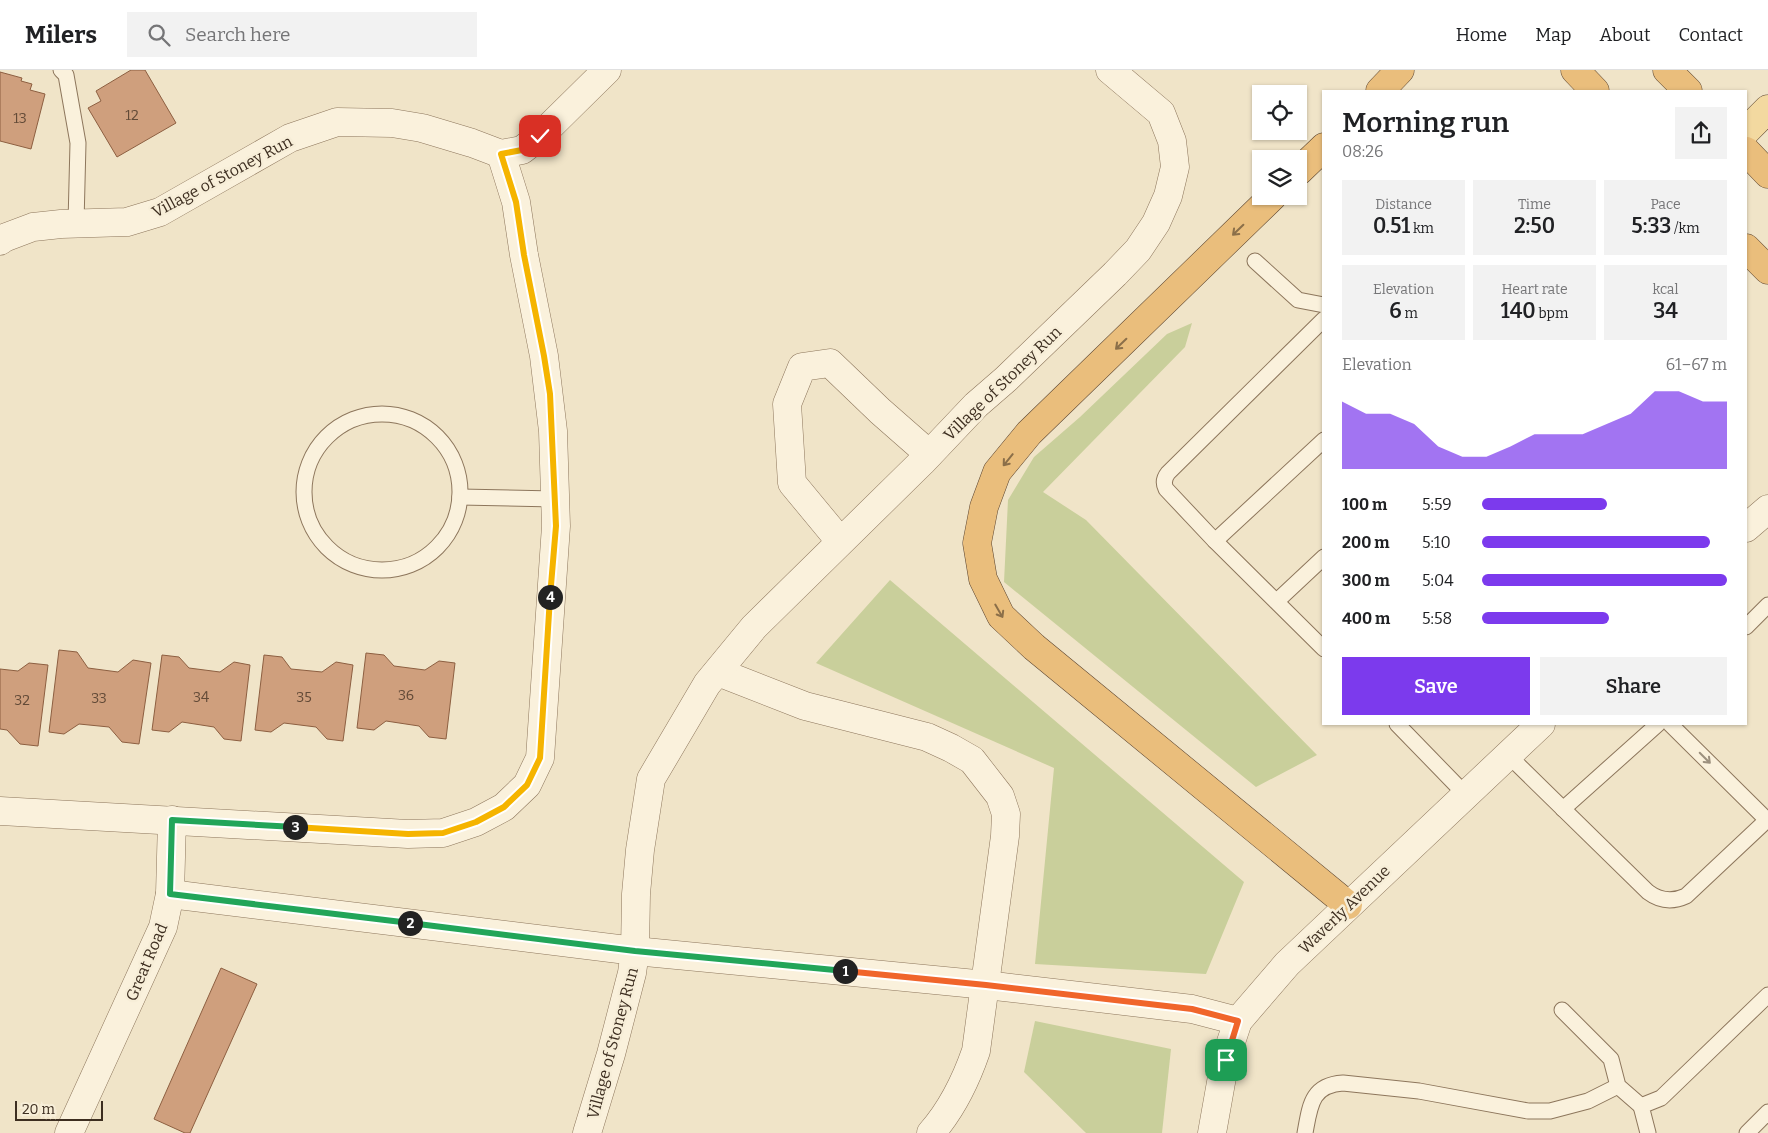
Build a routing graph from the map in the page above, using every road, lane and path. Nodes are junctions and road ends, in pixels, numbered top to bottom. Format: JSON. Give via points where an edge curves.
{"nodes":[{"id":1,"x":61,"y":70,"type":"edge"},
{"id":2,"x":607,"y":70,"type":"edge"},
{"id":3,"x":1110,"y":70,"type":"edge"},
{"id":4,"x":1400,"y":70,"type":"edge"},
{"id":5,"x":1575,"y":70,"type":"edge"},
{"id":6,"x":1668,"y":70,"type":"edge"},
{"id":7,"x":1381,"y":90,"type":"edge"},
{"id":8,"x":1595,"y":90,"type":"edge"},
{"id":9,"x":1687,"y":90,"type":"edge"},
{"id":10,"x":1768,"y":109,"type":"edge"},
{"id":11,"x":1747,"y":130,"type":"edge"},
{"id":12,"x":1322,"y":148,"type":"edge"},
{"id":13,"x":1747,"y":153,"type":"edge"},
{"id":14,"x":501,"y":154,"type":"junction"},
{"id":15,"x":1307,"y":163,"type":"edge"},
{"id":16,"x":1768,"y":174,"type":"edge"},
{"id":17,"x":1264,"y":205,"type":"edge"},
{"id":18,"x":76,"y":223,"type":"junction"},
{"id":19,"x":0,"y":241,"type":"edge"},
{"id":20,"x":1747,"y":249,"type":"edge"},
{"id":21,"x":1255,"y":261,"type":"dead end"},
{"id":22,"x":1768,"y":270,"type":"edge"},
{"id":23,"x":1322,"y":305,"type":"edge"},
{"id":24,"x":1322,"y":321,"type":"edge"},
{"id":25,"x":1322,"y":442,"type":"edge"},
{"id":26,"x":929,"y":454,"type":"junction"},
{"id":27,"x":460,"y":497,"type":"junction"},
{"id":28,"x":555,"y":500,"type":"junction"},
{"id":29,"x":1768,"y":509,"type":"edge"},
{"id":30,"x":1747,"y":527,"type":"edge"},
{"id":31,"x":840,"y":541,"type":"junction"},
{"id":32,"x":1215,"y":541,"type":"junction"},
{"id":33,"x":1322,"y":559,"type":"edge"},
{"id":34,"x":1277,"y":601,"type":"junction"},
{"id":35,"x":1768,"y":605,"type":"edge"},
{"id":36,"x":1747,"y":626,"type":"edge"},
{"id":37,"x":1322,"y":647,"type":"edge"},
{"id":38,"x":718,"y":672,"type":"junction"},
{"id":39,"x":1398,"y":725,"type":"edge"},
{"id":40,"x":1540,"y":725,"type":"edge"},
{"id":41,"x":1657,"y":725,"type":"edge"},
{"id":42,"x":1671,"y":725,"type":"edge"},
{"id":43,"x":1508,"y":755,"type":"junction"},
{"id":44,"x":1465,"y":794,"type":"junction"},
{"id":45,"x":1563,"y":809,"type":"junction"},
{"id":46,"x":0,"y":811,"type":"edge"},
{"id":47,"x":172,"y":820,"type":"junction"},
{"id":48,"x":1767,"y":820,"type":"edge"},
{"id":49,"x":170,"y":894,"type":"junction"},
{"id":50,"x":1348,"y":905,"type":"junction"},
{"id":51,"x":635,"y":951,"type":"junction"},
{"id":52,"x":986,"y":985,"type":"junction"},
{"id":53,"x":1768,"y":995,"type":"edge"},
{"id":54,"x":1562,"y":1010,"type":"dead end"},
{"id":55,"x":1238,"y":1021,"type":"junction"},
{"id":56,"x":1618,"y":1086,"type":"junction"},
{"id":57,"x":1641,"y":1106,"type":"junction"},
{"id":58,"x":1768,"y":1112,"type":"edge"},
{"id":59,"x":69,"y":1133,"type":"edge"},
{"id":60,"x":587,"y":1133,"type":"edge"},
{"id":61,"x":931,"y":1133,"type":"edge"},
{"id":62,"x":1212,"y":1133,"type":"edge"},
{"id":63,"x":1304,"y":1133,"type":"edge"},
{"id":64,"x":1648,"y":1133,"type":"edge"},
{"id":65,"x":1747,"y":1133,"type":"edge"}],
"edges":[{"from":1,"to":18,"type":"lane","via":[[66,75],[78,143]]},
{"from":2,"to":14,"type":"street","via":[[540,136],[522,150]]},
{"from":3,"to":26,"type":"street","name":"Village of Stoney Run","via":[[1161,113],[1172,141],[1175,167],[1168,196],[1156,223],[1138,250],[1115,274],[976,405]]},
{"from":4,"to":7,"type":"highway"},
{"from":5,"to":8,"type":"highway"},
{"from":6,"to":9,"type":"highway"},
{"from":10,"to":11,"type":"main road"},
{"from":12,"to":15,"type":"highway"},
{"from":13,"to":16,"type":"highway"},
{"from":14,"to":18,"type":"street","name":"Village of Stoney Run","via":[[422,128],[392,123],[337,122],[290,138],[160,212],[126,222]]},
{"from":14,"to":28,"type":"street","via":[[516,202],[544,356]]},
{"from":17,"to":50,"type":"highway","one_way":true,"via":[[1029,433],[997,472],[984,507],[977,543],[983,579],[1001,616],[1034,647]]},
{"from":18,"to":19,"type":"street","name":"Village of Stoney Run","via":[[33,227]]},
{"from":20,"to":22,"type":"highway"},
{"from":21,"to":23,"type":"lane","via":[[1298,300]]},
{"from":24,"to":32,"type":"lane","via":[[1164,478],[1166,489]]},
{"from":25,"to":32,"type":"lane"},
{"from":26,"to":31,"type":"street","name":"Village of Stoney Run"},
{"from":26,"to":31,"type":"street","via":[[830,363],[802,367],[787,404],[792,483]]},
{"from":27,"to":27,"type":"lane","via":[[457,470],[445,446],[427,429],[405,418],[380,414],[356,419],[334,430],[317,448],[306,471],[304,496],[309,520],[321,541],[340,558],[364,568],[391,570],[418,562],[439,546],[454,523]]},
{"from":27,"to":28,"type":"lane"},
{"from":28,"to":47,"type":"street","via":[[556,526],[540,758],[527,785],[504,807],[476,822],[443,833],[408,834]]},
{"from":29,"to":30,"type":"street"},
{"from":31,"to":38,"type":"street","name":"Village of Stoney Run","via":[[754,627]]},
{"from":32,"to":34,"type":"lane"},
{"from":33,"to":34,"type":"lane"},
{"from":34,"to":37,"type":"lane"},
{"from":35,"to":36,"type":"lane"},
{"from":38,"to":51,"type":"street","name":"Village of Stoney Run","via":[[706,684],[651,779],[640,850]]},
{"from":38,"to":52,"type":"street","via":[[805,706],[927,737],[972,760],[1000,796],[1006,814]]},
{"from":39,"to":44,"type":"lane"},
{"from":40,"to":43,"type":"street","name":"Waverly Avenue"},
{"from":41,"to":45,"type":"lane"},
{"from":42,"to":48,"type":"lane","one_way":true},
{"from":43,"to":44,"type":"street","name":"Waverly Avenue"},
{"from":43,"to":45,"type":"lane"},
{"from":44,"to":50,"type":"street","name":"Waverly Avenue"},
{"from":45,"to":48,"type":"lane","via":[[1648,892],[1666,900],[1686,896]]},
{"from":46,"to":47,"type":"street"},
{"from":47,"to":49,"type":"street","name":"Great Road"},
{"from":49,"to":51,"type":"street"},
{"from":49,"to":59,"type":"street","name":"Great Road","via":[[163,927]]},
{"from":50,"to":55,"type":"street","name":"Waverly Avenue","via":[[1287,964]]},
{"from":51,"to":52,"type":"street"},
{"from":51,"to":60,"type":"street","name":"Village of Stoney Run","via":[[625,1005]]},
{"from":52,"to":55,"type":"street","via":[[1192,1009]]},
{"from":52,"to":61,"type":"street","via":[[976,1051],[968,1075]]},
{"from":53,"to":57,"type":"lane","via":[[1661,1098]]},
{"from":54,"to":56,"type":"lane","via":[[1611,1059]]},
{"from":55,"to":62,"type":"street","name":"Waverly Avenue","via":[[1226,1060]]},
{"from":56,"to":57,"type":"lane"},
{"from":56,"to":63,"type":"lane","via":[[1588,1101],[1550,1112],[1419,1091],[1332,1084],[1314,1097]]},
{"from":57,"to":64,"type":"lane"},
{"from":58,"to":65,"type":"lane"}]}
